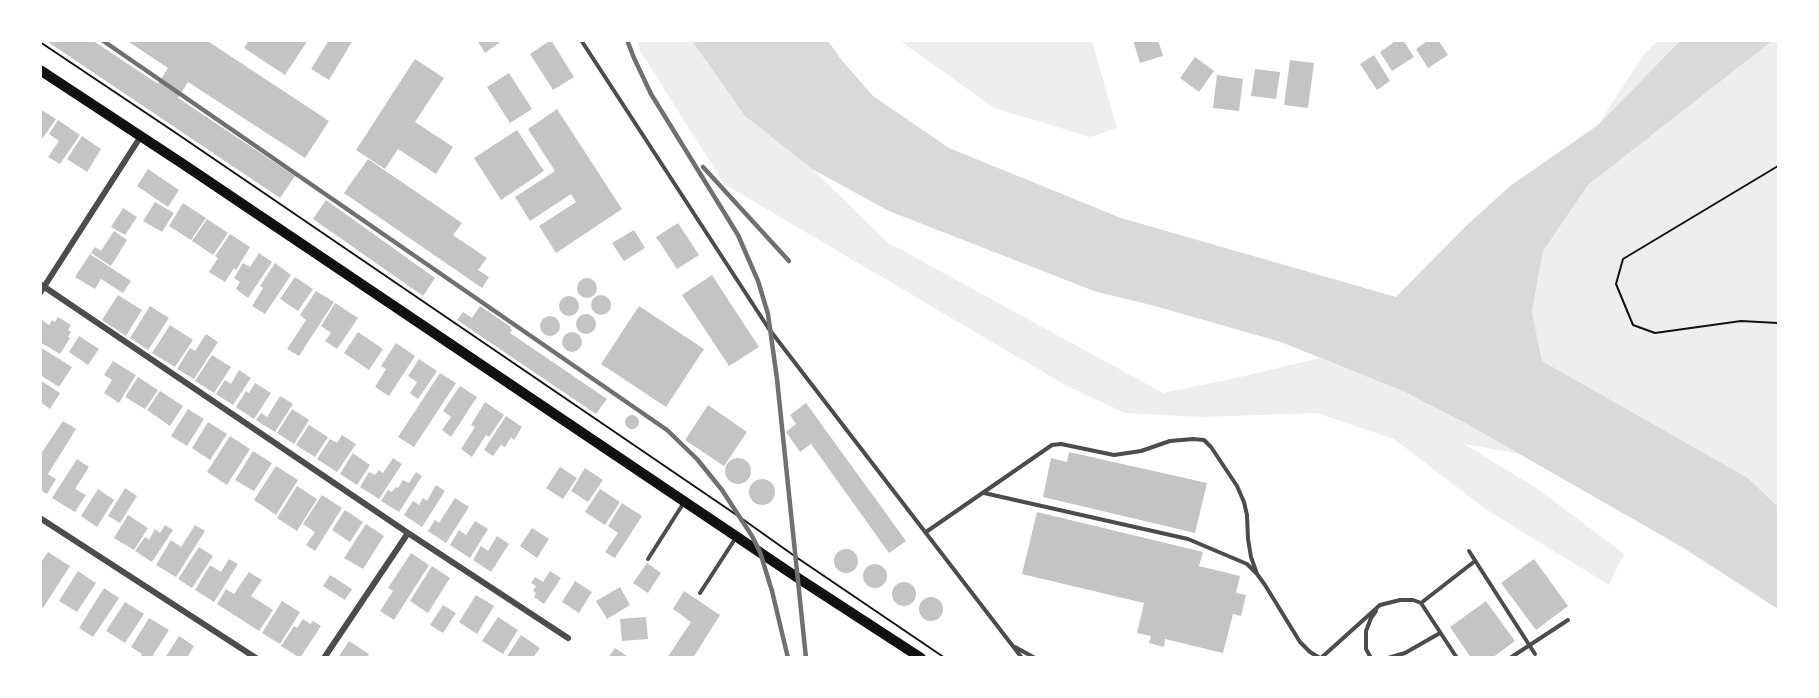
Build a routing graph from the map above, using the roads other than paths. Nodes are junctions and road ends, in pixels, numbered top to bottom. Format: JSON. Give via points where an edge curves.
{"nodes":[{"id":1,"x":581,"y":40,"type":"edge"},
{"id":2,"x":40,"y":70,"type":"edge"},
{"id":3,"x":141,"y":136,"type":"junction"},
{"id":4,"x":43,"y":285,"type":"edge"},
{"id":5,"x":40,"y":293,"type":"edge"},
{"id":6,"x":983,"y":492,"type":"junction"},
{"id":7,"x":685,"y":501,"type":"junction"},
{"id":8,"x":40,"y":518,"type":"edge"},
{"id":9,"x":926,"y":532,"type":"junction"},
{"id":10,"x":408,"y":533,"type":"junction"},
{"id":11,"x":736,"y":535,"type":"junction"},
{"id":12,"x":1469,"y":551,"type":"dead end"},
{"id":13,"x":648,"y":559,"type":"dead end"},
{"id":14,"x":1475,"y":561,"type":"junction"},
{"id":15,"x":1257,"y":574,"type":"junction"},
{"id":16,"x":700,"y":593,"type":"dead end"},
{"id":17,"x":1421,"y":603,"type":"junction"},
{"id":18,"x":1380,"y":606,"type":"junction"},
{"id":19,"x":1568,"y":620,"type":"dead end"},
{"id":20,"x":1440,"y":633,"type":"junction"},
{"id":21,"x":568,"y":638,"type":"dead end"},
{"id":22,"x":1529,"y":645,"type":"junction"},
{"id":23,"x":1012,"y":646,"type":"junction"},
{"id":24,"x":1535,"y":654,"type":"dead end"},
{"id":25,"x":256,"y":657,"type":"edge"},
{"id":26,"x":324,"y":657,"type":"edge"},
{"id":27,"x":921,"y":657,"type":"edge"},
{"id":28,"x":1022,"y":657,"type":"edge"},
{"id":29,"x":1035,"y":657,"type":"edge"},
{"id":30,"x":1321,"y":657,"type":"edge"},
{"id":31,"x":1371,"y":657,"type":"edge"},
{"id":32,"x":1388,"y":657,"type":"edge"},
{"id":33,"x":1457,"y":657,"type":"edge"},
{"id":34,"x":1510,"y":657,"type":"edge"}],
"edges":[{"from":1,"to":9,"type":"lane","via":[[769,329]]},
{"from":2,"to":3,"type":"main road"},
{"from":3,"to":4,"type":"street"},
{"from":3,"to":7,"type":"main road"},
{"from":4,"to":5,"type":"street"},
{"from":4,"to":10,"type":"street"},
{"from":6,"to":9,"type":"lane"},
{"from":6,"to":15,"type":"lane","via":[[1188,539],[1247,564]]},
{"from":6,"to":15,"type":"lane","via":[[1052,445],[1114,455],[1170,441],[1204,440],[1244,502]]},
{"from":7,"to":11,"type":"main road"},
{"from":7,"to":13,"type":"lane"},
{"from":8,"to":25,"type":"street"},
{"from":9,"to":23,"type":"lane"},
{"from":10,"to":21,"type":"street"},
{"from":10,"to":26,"type":"street"},
{"from":11,"to":16,"type":"lane"},
{"from":11,"to":27,"type":"main road"},
{"from":12,"to":14,"type":"lane"},
{"from":14,"to":17,"type":"lane"},
{"from":14,"to":22,"type":"lane"},
{"from":15,"to":30,"type":"lane","via":[[1300,642]]},
{"from":17,"to":18,"type":"lane","via":[[1400,600]]},
{"from":17,"to":20,"type":"lane"},
{"from":18,"to":30,"type":"lane"},
{"from":18,"to":31,"type":"lane","via":[[1366,631],[1366,649]]},
{"from":19,"to":22,"type":"lane"},
{"from":20,"to":32,"type":"lane","via":[[1405,653]]},
{"from":20,"to":33,"type":"lane"},
{"from":22,"to":24,"type":"lane"},
{"from":22,"to":34,"type":"lane"},
{"from":23,"to":28,"type":"lane"},
{"from":23,"to":29,"type":"lane"}]}
